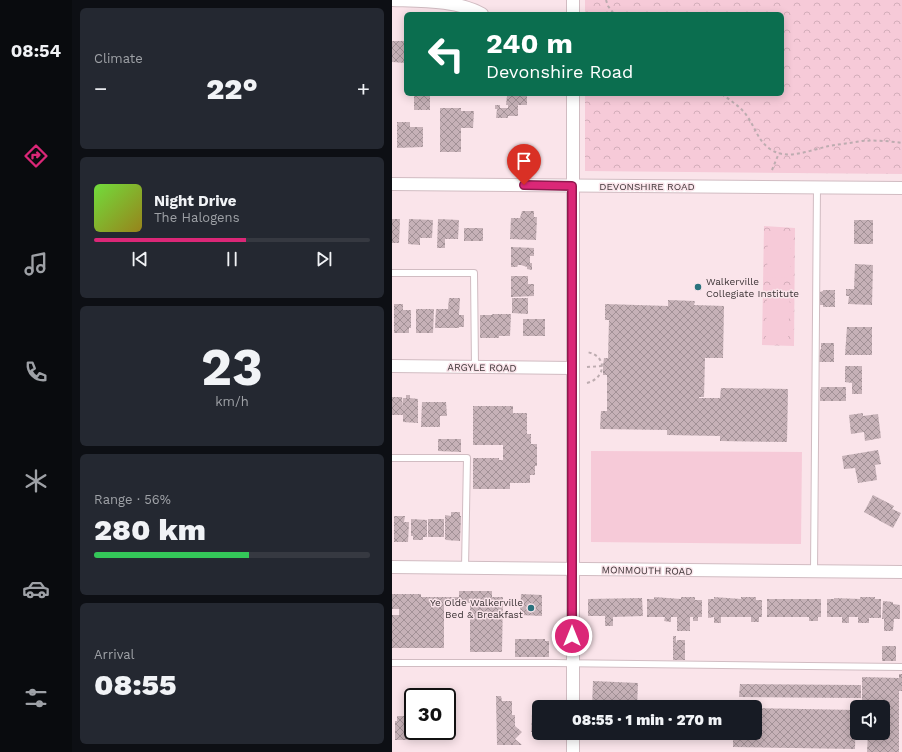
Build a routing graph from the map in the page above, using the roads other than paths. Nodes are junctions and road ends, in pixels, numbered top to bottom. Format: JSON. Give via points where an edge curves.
{"nodes":[{"id":1,"x":392,"y":0,"type":"edge"},
{"id":2,"x":573,"y":0,"type":"edge"},
{"id":3,"x":479,"y":12,"type":"edge"},
{"id":4,"x":573,"y":12,"type":"edge"},
{"id":5,"x":573,"y":96,"type":"edge"},
{"id":6,"x":392,"y":184,"type":"edge"},
{"id":7,"x":572,"y":186,"type":"junction"},
{"id":8,"x":817,"y":187,"type":"junction"},
{"id":9,"x":902,"y":188,"type":"edge"},
{"id":10,"x":392,"y":273,"type":"edge"},
{"id":11,"x":392,"y":366,"type":"edge"},
{"id":12,"x":475,"y":367,"type":"junction"},
{"id":13,"x":572,"y":368,"type":"junction"},
{"id":14,"x":392,"y":458,"type":"edge"},
{"id":15,"x":392,"y":567,"type":"edge"},
{"id":16,"x":465,"y":568,"type":"junction"},
{"id":17,"x":573,"y":569,"type":"junction"},
{"id":18,"x":814,"y":572,"type":"junction"},
{"id":19,"x":902,"y":572,"type":"edge"},
{"id":20,"x":392,"y":663,"type":"edge"},
{"id":21,"x":572,"y":663,"type":"junction"},
{"id":22,"x":902,"y":667,"type":"edge"},
{"id":23,"x":572,"y":700,"type":"edge"},
{"id":24,"x":573,"y":740,"type":"edge"},
{"id":25,"x":573,"y":752,"type":"edge"}],
"edges":[{"from":1,"to":3,"type":"street","via":[[447,1]]},
{"from":2,"to":4,"type":"street"},
{"from":5,"to":7,"type":"street"},
{"from":6,"to":7,"type":"street","name":"DEVONSHIRE ROAD"},
{"from":7,"to":8,"type":"street","name":"DEVONSHIRE ROAD"},
{"from":7,"to":13,"type":"street"},
{"from":8,"to":9,"type":"street","name":"DEVONSHIRE ROAD"},
{"from":8,"to":18,"type":"lane"},
{"from":10,"to":12,"type":"lane","via":[[474,273]]},
{"from":11,"to":12,"type":"street","name":"ARGYLE ROAD"},
{"from":12,"to":13,"type":"street","name":"ARGYLE ROAD"},
{"from":13,"to":17,"type":"street"},
{"from":14,"to":16,"type":"lane","via":[[467,458]]},
{"from":15,"to":16,"type":"street","name":"MONMOUTH ROAD"},
{"from":16,"to":17,"type":"street","name":"MONMOUTH ROAD"},
{"from":17,"to":18,"type":"street","name":"MONMOUTH ROAD"},
{"from":17,"to":21,"type":"street"},
{"from":18,"to":19,"type":"street","name":"MONMOUTH ROAD"},
{"from":20,"to":21,"type":"lane"},
{"from":21,"to":22,"type":"lane"},
{"from":21,"to":23,"type":"street"},
{"from":24,"to":25,"type":"street"}]}
